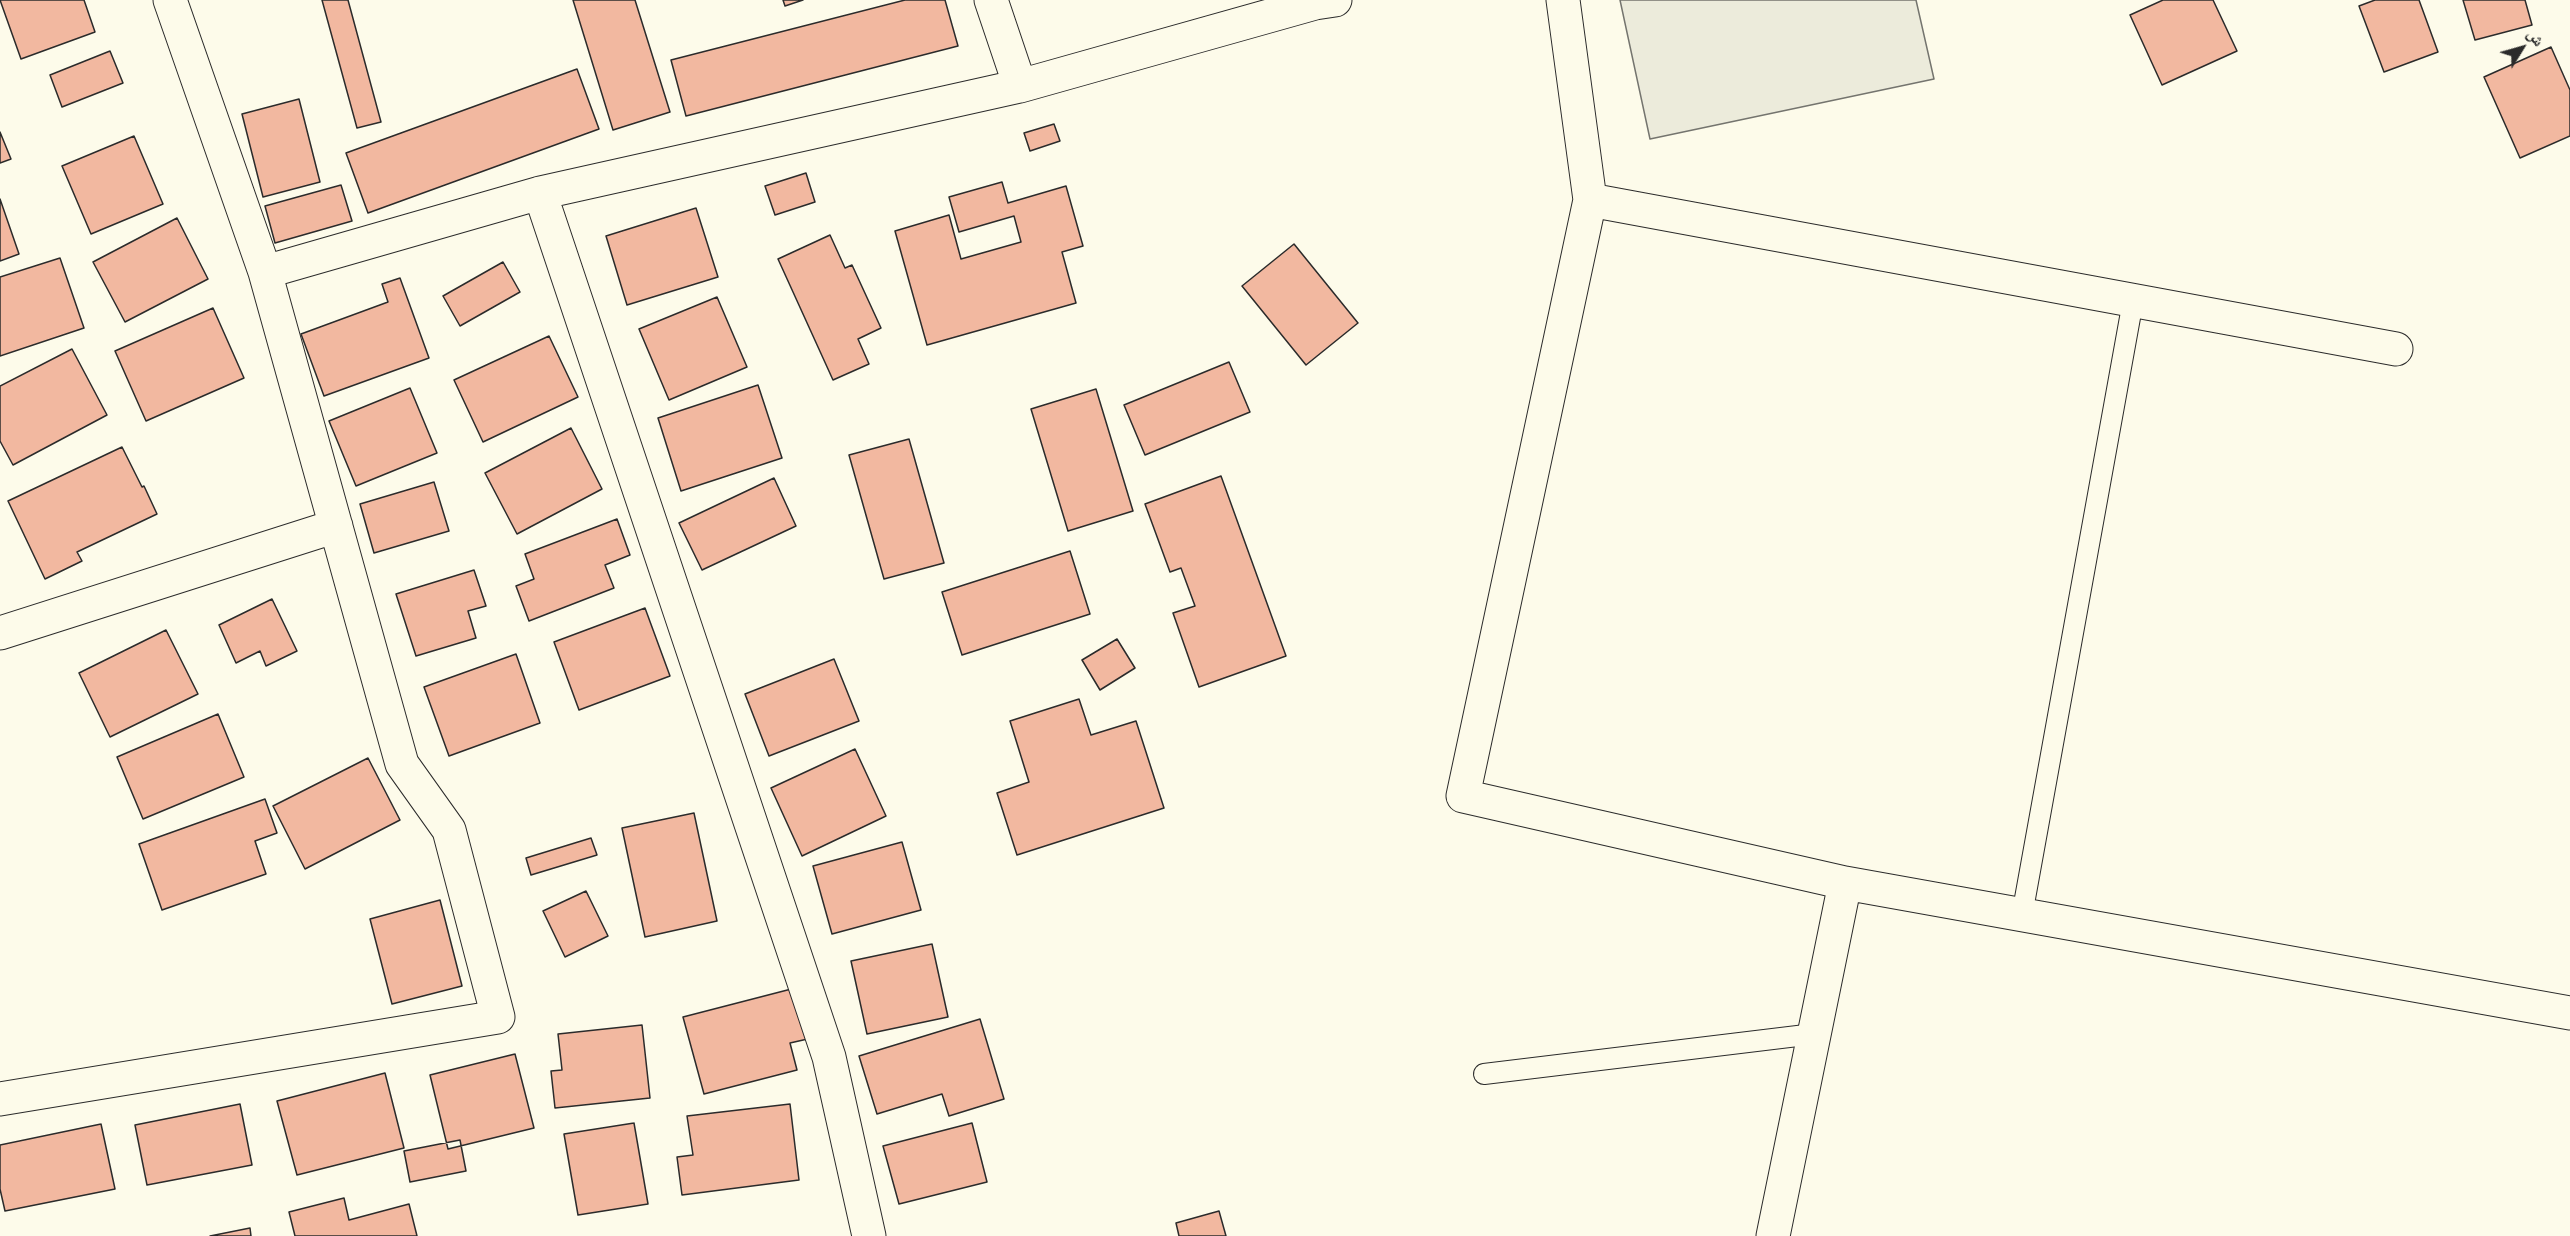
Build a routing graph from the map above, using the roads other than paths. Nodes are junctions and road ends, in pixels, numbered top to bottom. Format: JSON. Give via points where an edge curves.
{"nodes":[{"id":1,"x":170,"y":0,"type":"edge"},
{"id":2,"x":991,"y":0,"type":"edge"},
{"id":3,"x":1563,"y":0,"type":"edge"},
{"id":4,"x":1321,"y":1,"type":"edge"},
{"id":5,"x":1020,"y":86,"type":"junction"},
{"id":6,"x":540,"y":193,"type":"junction"},
{"id":7,"x":1590,"y":200,"type":"junction"},
{"id":8,"x":265,"y":272,"type":"junction"},
{"id":9,"x":2133,"y":300,"type":"junction"},
{"id":10,"x":2396,"y":349,"type":"dead end"},
{"id":11,"x":336,"y":526,"type":"junction"},
{"id":12,"x":0,"y":633,"type":"edge"},
{"id":13,"x":1845,"y":883,"type":"junction"},
{"id":14,"x":2022,"y":915,"type":"junction"},
{"id":15,"x":2570,"y":1013,"type":"edge"},
{"id":16,"x":1814,"y":1034,"type":"junction"},
{"id":17,"x":1484,"y":1074,"type":"dead end"},
{"id":18,"x":0,"y":1099,"type":"edge"},
{"id":19,"x":869,"y":1236,"type":"edge"},
{"id":20,"x":1773,"y":1236,"type":"edge"}],
"edges":[{"from":1,"to":8,"type":"street"},
{"from":2,"to":5,"type":"street"},
{"from":3,"to":7,"type":"street"},
{"from":4,"to":5,"type":"street"},
{"from":5,"to":6,"type":"street"},
{"from":6,"to":8,"type":"street"},
{"from":6,"to":19,"type":"street","via":[[829,1057]]},
{"from":7,"to":9,"type":"street"},
{"from":7,"to":13,"type":"street","via":[[1463,796]]},
{"from":8,"to":11,"type":"street"},
{"from":9,"to":10,"type":"street"},
{"from":9,"to":14,"type":"lane"},
{"from":11,"to":12,"type":"street"},
{"from":11,"to":18,"type":"street","via":[[402,764],[449,830],[498,1017]]},
{"from":13,"to":14,"type":"street"},
{"from":13,"to":16,"type":"street"},
{"from":14,"to":15,"type":"street"},
{"from":16,"to":17,"type":"lane"},
{"from":16,"to":20,"type":"street"}]}
